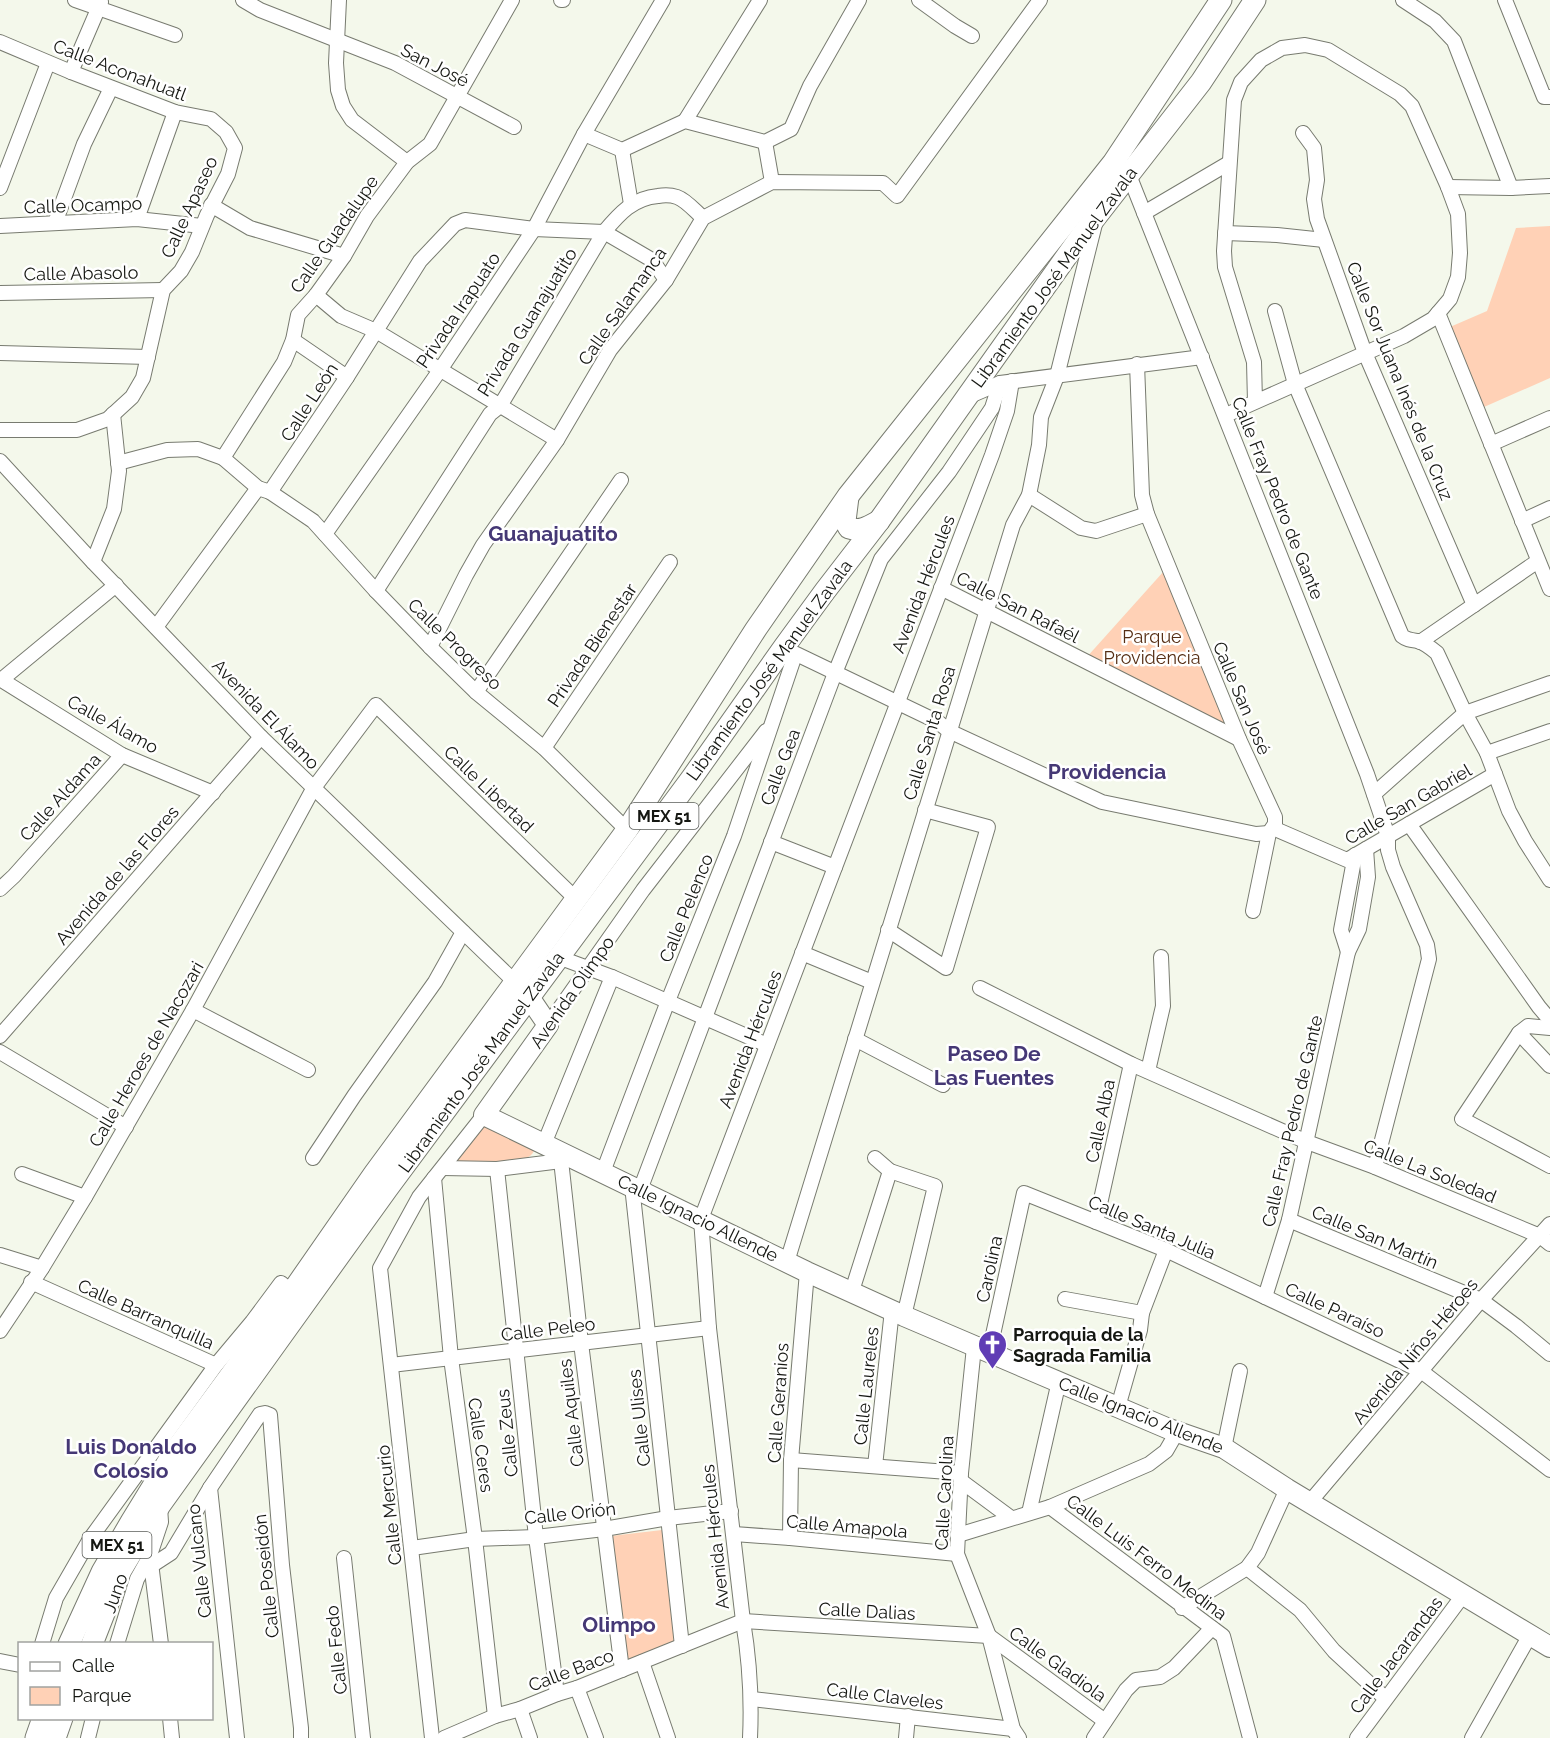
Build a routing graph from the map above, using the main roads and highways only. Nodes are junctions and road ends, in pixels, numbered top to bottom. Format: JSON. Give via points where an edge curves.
{"nodes":[{"id":1,"x":1221,"y":0,"type":"edge"},
{"id":2,"x":1255,"y":0,"type":"edge"},
{"id":3,"x":848,"y":496,"type":"junction"},
{"id":4,"x":879,"y":521,"type":"junction"},
{"id":5,"x":795,"y":573,"type":"junction"},
{"id":6,"x":825,"y":591,"type":"junction"},
{"id":7,"x":522,"y":990,"type":"junction"},
{"id":8,"x":70,"y":1642,"type":"edge"},
{"id":9,"x":93,"y":1642,"type":"edge"},
{"id":10,"x":28,"y":1720,"type":"edge"},
{"id":11,"x":43,"y":1720,"type":"edge"},
{"id":12,"x":62,"y":1720,"type":"edge"},
{"id":13,"x":26,"y":1738,"type":"edge"},
{"id":14,"x":36,"y":1738,"type":"edge"},
{"id":15,"x":55,"y":1738,"type":"edge"}],
"edges":[{"from":1,"to":3,"type":"main road","name":"Libramiento José Manuel Zavala","number":"MEX 51","via":[[1113,163]]},
{"from":2,"to":4,"type":"main road","name":"Libramiento José Manuel Zavala","number":"MEX 51","via":[[1201,82],[1097,214]]},
{"from":3,"to":4,"type":"main road","via":[[845,521],[849,528],[864,529]]},
{"from":3,"to":5,"type":"main road","name":"Libramiento José Manuel Zavala","number":"MEX 51"},
{"from":4,"to":6,"type":"main road","name":"Libramiento José Manuel Zavala","number":"MEX 51"},
{"from":5,"to":6,"type":"main road","via":[[812,557],[830,557],[832,568]]},
{"from":5,"to":7,"type":"main road","name":"Libramiento José Manuel Zavala","number":"MEX 51","via":[[577,900]]},
{"from":6,"to":7,"type":"main road","name":"Libramiento José Manuel Zavala","number":"MEX 51","via":[[789,651],[558,957]]},
{"from":7,"to":8,"type":"main road","name":"Libramiento José Manuel Zavala","number":"MEX 51","via":[[286,1288],[131,1522],[102,1572]]},
{"from":7,"to":9,"type":"main road","name":"Libramiento José Manuel Zavala","number":"MEX 51","via":[[387,1189],[160,1505],[121,1570]]},
{"from":10,"to":13,"type":"main road"},
{"from":11,"to":14,"type":"main road"},
{"from":12,"to":15,"type":"main road"}]}
